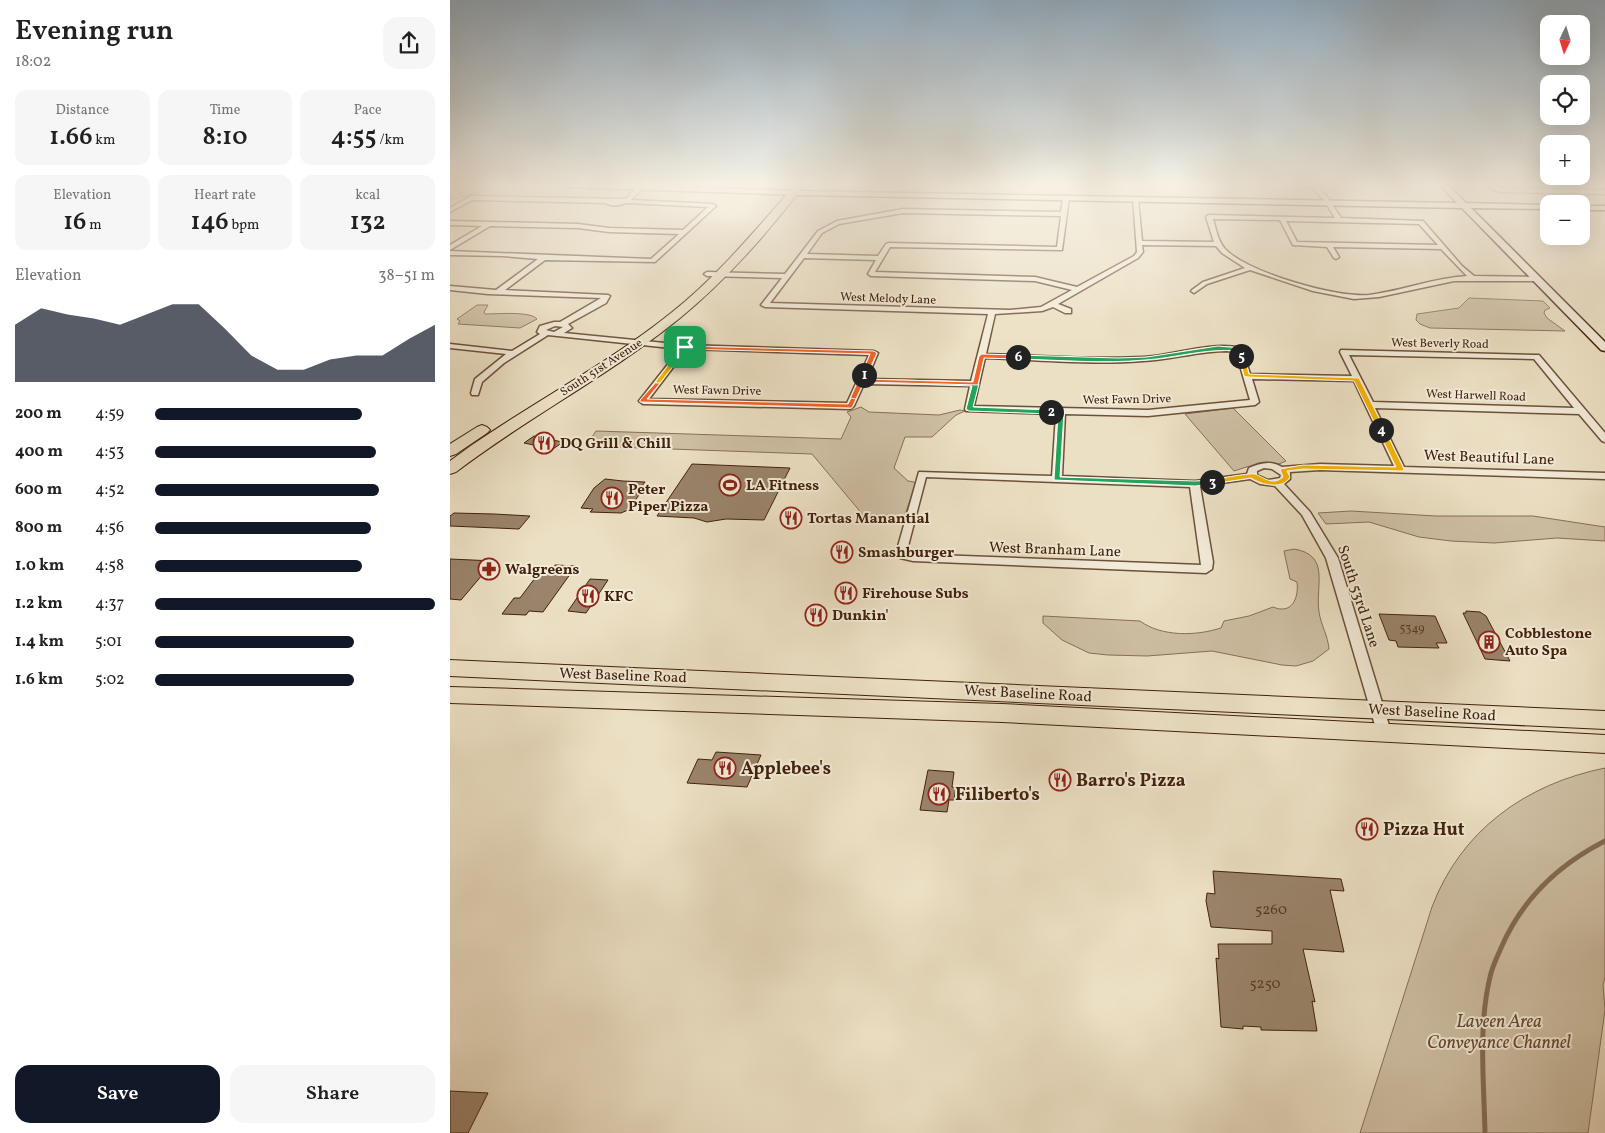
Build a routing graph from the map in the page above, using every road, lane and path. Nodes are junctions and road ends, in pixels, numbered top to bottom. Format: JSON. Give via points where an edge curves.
{"nodes":[{"id":1,"x":466,"y":238,"type":"edge"},
{"id":2,"x":679,"y":238,"type":"edge"},
{"id":3,"x":746,"y":238,"type":"edge"},
{"id":4,"x":816,"y":238,"type":"edge"},
{"id":5,"x":1061,"y":238,"type":"edge"},
{"id":6,"x":1139,"y":238,"type":"edge"},
{"id":7,"x":1216,"y":238,"type":"edge"},
{"id":8,"x":1292,"y":238,"type":"edge"},
{"id":9,"x":1435,"y":238,"type":"edge"},
{"id":10,"x":1497,"y":238,"type":"edge"},
{"id":11,"x":1139,"y":243,"type":"junction"},
{"id":12,"x":1218,"y":244,"type":"junction"},
{"id":13,"x":1329,"y":245,"type":"junction"},
{"id":14,"x":450,"y":248,"type":"edge"},
{"id":15,"x":1444,"y":248,"type":"junction"},
{"id":16,"x":450,"y":253,"type":"edge"},
{"id":17,"x":802,"y":256,"type":"junction"},
{"id":18,"x":1336,"y":257,"type":"dead end"},
{"id":19,"x":544,"y":258,"type":"junction"},
{"id":20,"x":880,"y":258,"type":"junction"},
{"id":21,"x":1251,"y":268,"type":"junction"},
{"id":22,"x":713,"y":274,"type":"junction"},
{"id":23,"x":786,"y":276,"type":"junction"},
{"id":24,"x":1473,"y":278,"type":"junction"},
{"id":25,"x":1538,"y":280,"type":"junction"},
{"id":26,"x":450,"y":288,"type":"edge"},
{"id":27,"x":1079,"y":290,"type":"junction"},
{"id":28,"x":1194,"y":291,"type":"dead end"},
{"id":29,"x":498,"y":292,"type":"junction"},
{"id":30,"x":1054,"y":304,"type":"junction"},
{"id":31,"x":1068,"y":311,"type":"dead end"},
{"id":32,"x":992,"y":312,"type":"junction"},
{"id":33,"x":566,"y":325,"type":"junction"},
{"id":34,"x":545,"y":334,"type":"junction"},
{"id":35,"x":555,"y":334,"type":"junction"},
{"id":36,"x":631,"y":342,"type":"junction"},
{"id":37,"x":450,"y":346,"type":"edge"},
{"id":38,"x":685,"y":347,"type":"junction"},
{"id":39,"x":1605,"y":348,"type":"edge"},
{"id":40,"x":512,"y":354,"type":"junction"},
{"id":41,"x":982,"y":356,"type":"junction"},
{"id":42,"x":1247,"y":376,"type":"junction"},
{"id":43,"x":1357,"y":379,"type":"junction"},
{"id":44,"x":861,"y":381,"type":"junction"},
{"id":45,"x":976,"y":384,"type":"junction"},
{"id":46,"x":475,"y":393,"type":"dead end"},
{"id":47,"x":1369,"y":404,"type":"junction"},
{"id":48,"x":1582,"y":411,"type":"junction"},
{"id":49,"x":1061,"y":412,"type":"junction"},
{"id":50,"x":1605,"y":438,"type":"edge"},
{"id":51,"x":450,"y":451,"type":"edge"},
{"id":52,"x":450,"y":469,"type":"edge"},
{"id":53,"x":1400,"y":469,"type":"junction"},
{"id":54,"x":1282,"y":470,"type":"junction"},
{"id":55,"x":1252,"y":476,"type":"junction"},
{"id":56,"x":1605,"y":476,"type":"edge"},
{"id":57,"x":1057,"y":479,"type":"junction"},
{"id":58,"x":1278,"y":483,"type":"junction"},
{"id":59,"x":1195,"y":484,"type":"junction"},
{"id":60,"x":450,"y":668,"type":"edge"},
{"id":61,"x":450,"y":695,"type":"edge"},
{"id":62,"x":1377,"y":709,"type":"junction"},
{"id":63,"x":1605,"y":720,"type":"edge"},
{"id":64,"x":1384,"y":732,"type":"junction"},
{"id":65,"x":1605,"y":744,"type":"edge"}],
"edges":[{"from":1,"to":14,"type":"street"},
{"from":2,"to":19,"type":"street","via":[[653,261]]},
{"from":3,"to":22,"type":"main road","name":"South 51st Avenue"},
{"from":4,"to":17,"type":"street"},
{"from":5,"to":20,"type":"street","via":[[1060,249],[888,245]]},
{"from":6,"to":11,"type":"street"},
{"from":7,"to":12,"type":"street"},
{"from":8,"to":13,"type":"street","via":[[1295,244]]},
{"from":9,"to":15,"type":"street"},
{"from":10,"to":25,"type":"street"},
{"from":11,"to":12,"type":"street"},
{"from":11,"to":27,"type":"street","name":"West Melody Lane","via":[[1140,252],[1136,257]]},
{"from":12,"to":21,"type":"street","via":[[1223,252]]},
{"from":13,"to":15,"type":"street"},
{"from":13,"to":18,"type":"street"},
{"from":15,"to":24,"type":"street"},
{"from":16,"to":19,"type":"street"},
{"from":17,"to":20,"type":"street"},
{"from":17,"to":23,"type":"street"},
{"from":19,"to":29,"type":"street"},
{"from":20,"to":27,"type":"street","via":[[871,274],[1035,278]]},
{"from":21,"to":24,"type":"street","via":[[1302,287],[1351,297],[1368,297],[1434,281]]},
{"from":21,"to":28,"type":"street","via":[[1205,283]]},
{"from":22,"to":23,"type":"street"},
{"from":22,"to":36,"type":"main road","name":"South 51st Avenue"},
{"from":23,"to":32,"type":"street","name":"West Melody Lane","via":[[765,306]]},
{"from":24,"to":25,"type":"street"},
{"from":25,"to":39,"type":"street"},
{"from":26,"to":29,"type":"street"},
{"from":27,"to":30,"type":"street","name":"West Melody Lane"},
{"from":29,"to":33,"type":"street","via":[[606,296]]},
{"from":30,"to":31,"type":"street"},
{"from":30,"to":32,"type":"street","name":"West Melody Lane","via":[[1042,309]]},
{"from":32,"to":41,"type":"street"},
{"from":33,"to":34,"type":"street","via":[[545,327],[541,331]]},
{"from":33,"to":35,"type":"street","via":[[565,331]]},
{"from":33,"to":36,"type":"street","via":[[619,336]]},
{"from":34,"to":35,"type":"street"},
{"from":34,"to":40,"type":"street"},
{"from":35,"to":36,"type":"street"},
{"from":36,"to":38,"type":"street"},
{"from":36,"to":51,"type":"main road","name":"South 51st Avenue","via":[[519,406]]},
{"from":36,"to":52,"type":"main road","name":"South 51st Avenue"},
{"from":37,"to":40,"type":"street"},
{"from":38,"to":44,"type":"street","via":[[874,353]]},
{"from":38,"to":44,"type":"street","name":"West Fawn Drive","via":[[643,401],[850,406]]},
{"from":40,"to":46,"type":"street","via":[[478,381]]},
{"from":41,"to":42,"type":"street","via":[[1118,360],[1218,347],[1239,350]]},
{"from":41,"to":45,"type":"street"},
{"from":42,"to":43,"type":"street"},
{"from":42,"to":49,"type":"street","name":"West Fawn Drive","via":[[1255,402],[1154,413]]},
{"from":43,"to":47,"type":"street"},
{"from":43,"to":48,"type":"street","name":"West Beverly Road","via":[[1344,352],[1536,357]]},
{"from":44,"to":45,"type":"street"},
{"from":45,"to":49,"type":"street","name":"West Fawn Drive","via":[[969,409]]},
{"from":47,"to":48,"type":"street","name":"West Harwell Road"},
{"from":47,"to":53,"type":"street"},
{"from":48,"to":50,"type":"street"},
{"from":49,"to":57,"type":"street"},
{"from":53,"to":54,"type":"street","name":"West Beautiful Lane","via":[[1303,467]]},
{"from":53,"to":56,"type":"street","name":"West Beautiful Lane"},
{"from":54,"to":55,"type":"street","name":"West Beautiful Lane","via":[[1269,465],[1258,466],[1252,470]]},
{"from":54,"to":58,"type":"street","via":[[1286,477]]},
{"from":55,"to":58,"type":"street","via":[[1261,482]]},
{"from":55,"to":59,"type":"street"},
{"from":57,"to":59,"type":"street"},
{"from":57,"to":59,"type":"street","name":"West Branham Lane","via":[[922,474],[902,550],[904,556],[1206,569]]},
{"from":58,"to":62,"type":"street","name":"South 53rd Lane","via":[[1306,514],[1332,558]]},
{"from":60,"to":62,"type":"main road","name":"West Baseline Road"},
{"from":61,"to":64,"type":"main road","name":"West Baseline Road","via":[[1002,713]]},
{"from":62,"to":63,"type":"main road","name":"West Baseline Road"},
{"from":62,"to":64,"type":"street","name":"South 53rd Lane"},
{"from":64,"to":65,"type":"main road","name":"West Baseline Road"}]}
